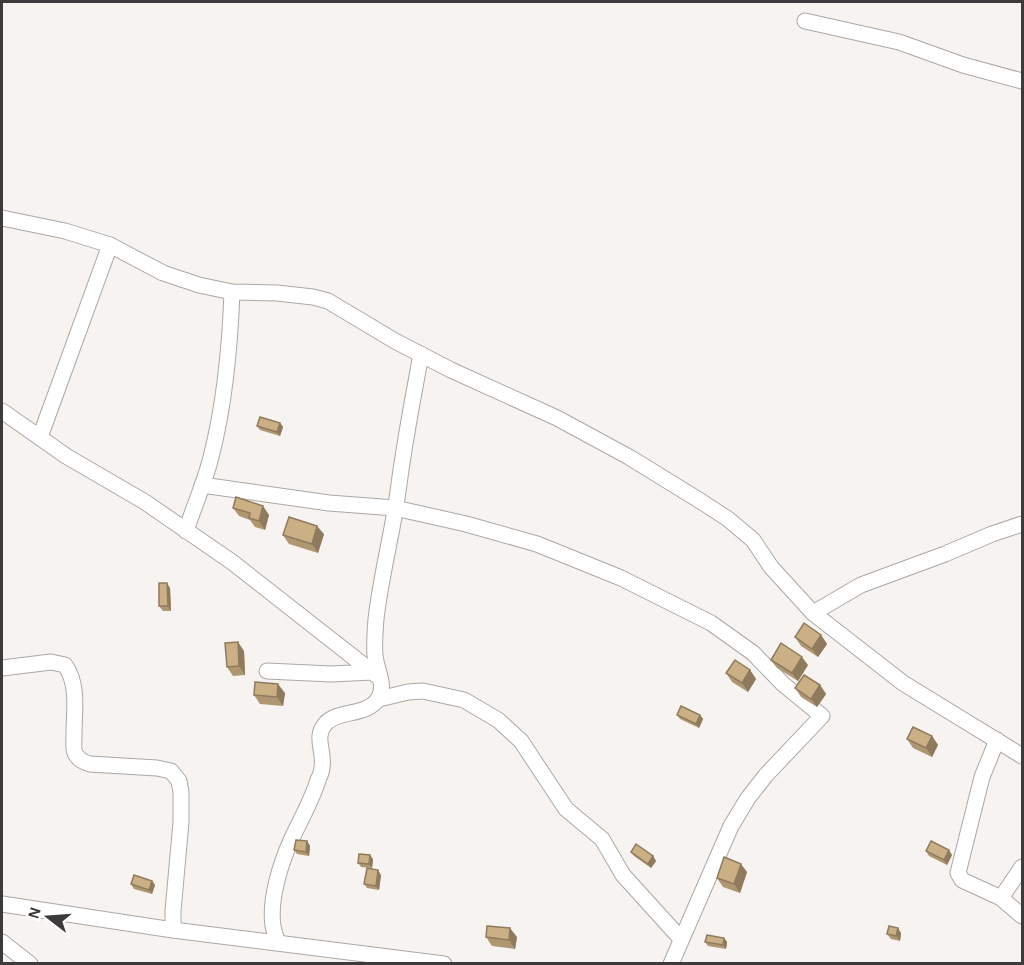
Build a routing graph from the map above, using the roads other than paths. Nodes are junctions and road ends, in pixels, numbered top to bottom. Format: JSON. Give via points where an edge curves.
{"nodes":[{"id":1,"x":805,"y":21,"type":"dead end"},
{"id":2,"x":1023,"y":81,"type":"edge"},
{"id":3,"x":2,"y":218,"type":"edge"},
{"id":4,"x":110,"y":245,"type":"junction"},
{"id":5,"x":232,"y":292,"type":"junction"},
{"id":6,"x":421,"y":354,"type":"junction"},
{"id":7,"x":2,"y":411,"type":"edge"},
{"id":8,"x":40,"y":437,"type":"junction"},
{"id":9,"x":202,"y":484,"type":"junction"},
{"id":10,"x":396,"y":508,"type":"junction"},
{"id":11,"x":1023,"y":524,"type":"edge"},
{"id":12,"x":186,"y":531,"type":"junction"},
{"id":13,"x":813,"y":613,"type":"junction"},
{"id":14,"x":2,"y":668,"type":"edge"},
{"id":15,"x":267,"y":671,"type":"dead end"},
{"id":16,"x":376,"y":675,"type":"junction"},
{"id":17,"x":379,"y":699,"type":"junction"},
{"id":18,"x":997,"y":740,"type":"junction"},
{"id":19,"x":1023,"y":756,"type":"edge"},
{"id":20,"x":1023,"y":867,"type":"edge"},
{"id":21,"x":1001,"y":898,"type":"junction"},
{"id":22,"x":2,"y":904,"type":"edge"},
{"id":23,"x":1023,"y":916,"type":"edge"},
{"id":24,"x":173,"y":930,"type":"junction"},
{"id":25,"x":681,"y":939,"type":"junction"},
{"id":26,"x":2,"y":942,"type":"edge"},
{"id":27,"x":278,"y":943,"type":"junction"},
{"id":28,"x":30,"y":963,"type":"edge"},
{"id":29,"x":444,"y":963,"type":"edge"},
{"id":30,"x":671,"y":963,"type":"edge"}],
"edges":[{"from":1,"to":2,"type":"street","via":[[899,42]]},
{"from":3,"to":4,"type":"street"},
{"from":4,"to":5,"type":"street","via":[[164,273]]},
{"from":4,"to":8,"type":"street"},
{"from":5,"to":6,"type":"street","via":[[278,293],[328,301]]},
{"from":5,"to":9,"type":"street","via":[[223,401]]},
{"from":6,"to":10,"type":"street"},
{"from":6,"to":13,"type":"street","via":[[557,418],[702,501],[753,540],[771,567]]},
{"from":7,"to":8,"type":"street"},
{"from":8,"to":12,"type":"street"},
{"from":9,"to":10,"type":"street"},
{"from":9,"to":12,"type":"street"},
{"from":10,"to":16,"type":"street","via":[[378,606],[374,640]]},
{"from":10,"to":25,"type":"street","via":[[537,544],[621,578],[711,623],[753,653],[822,716],[748,798],[731,826]]},
{"from":11,"to":13,"type":"street","via":[[861,585]]},
{"from":12,"to":16,"type":"street","via":[[232,561]]},
{"from":13,"to":18,"type":"street","via":[[903,683]]},
{"from":14,"to":24,"type":"street","via":[[51,662],[65,665],[75,696],[75,754],[82,762],[157,768],[171,771],[179,781],[181,822]]},
{"from":15,"to":16,"type":"street"},
{"from":16,"to":17,"type":"street","via":[[382,686]]},
{"from":17,"to":25,"type":"street","via":[[423,691],[464,700],[498,720],[521,741],[566,809],[602,839],[624,875]]},
{"from":17,"to":27,"type":"street","via":[[356,712],[327,721],[320,731],[322,766],[317,784],[288,848],[275,890],[272,912]]},
{"from":18,"to":19,"type":"street"},
{"from":18,"to":21,"type":"street","via":[[982,777],[958,873],[962,880]]},
{"from":20,"to":21,"type":"street"},
{"from":21,"to":23,"type":"street"},
{"from":22,"to":24,"type":"street"},
{"from":24,"to":27,"type":"street"},
{"from":25,"to":30,"type":"street"},
{"from":26,"to":28,"type":"street"},
{"from":27,"to":29,"type":"street"}]}
